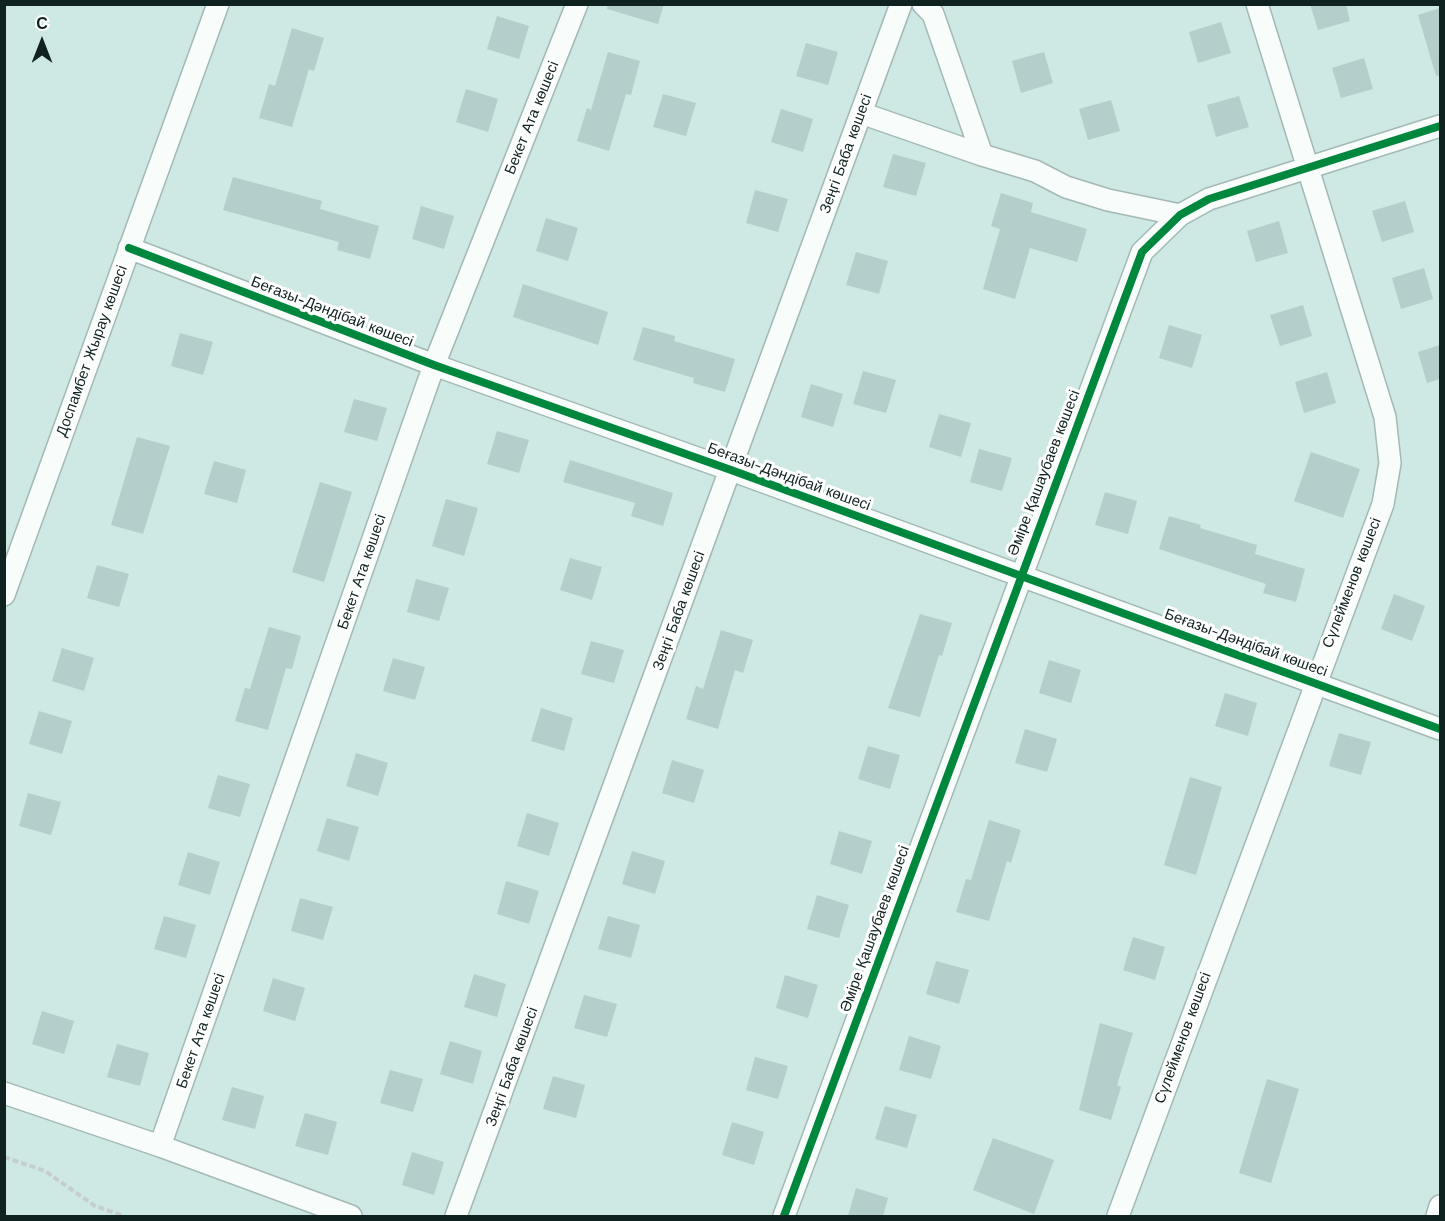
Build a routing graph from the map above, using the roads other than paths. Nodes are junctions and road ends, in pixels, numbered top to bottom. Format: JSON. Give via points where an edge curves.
{"nodes":[{"id":1,"x":218,"y":4,"type":"edge"},
{"id":2,"x":577,"y":4,"type":"edge"},
{"id":3,"x":901,"y":4,"type":"edge"},
{"id":4,"x":923,"y":4,"type":"edge"},
{"id":5,"x":1257,"y":4,"type":"edge"},
{"id":6,"x":861,"y":113,"type":"junction"},
{"id":7,"x":1440,"y":126,"type":"edge"},
{"id":8,"x":982,"y":155,"type":"junction"},
{"id":9,"x":1307,"y":168,"type":"junction"},
{"id":10,"x":1180,"y":215,"type":"junction"},
{"id":11,"x":129,"y":248,"type":"junction"},
{"id":12,"x":434,"y":365,"type":"junction"},
{"id":13,"x":731,"y":470,"type":"junction"},
{"id":14,"x":1020,"y":575,"type":"junction"},
{"id":15,"x":4,"y":595,"type":"edge"},
{"id":16,"x":1314,"y":682,"type":"junction"},
{"id":17,"x":1440,"y":729,"type":"edge"},
{"id":18,"x":4,"y":1093,"type":"edge"},
{"id":19,"x":160,"y":1146,"type":"junction"},
{"id":20,"x":1440,"y":1206,"type":"edge"},
{"id":21,"x":351,"y":1216,"type":"edge"},
{"id":22,"x":456,"y":1216,"type":"edge"},
{"id":23,"x":784,"y":1216,"type":"edge"},
{"id":24,"x":1118,"y":1216,"type":"edge"},
{"id":25,"x":1437,"y":1216,"type":"edge"}],
"edges":[{"from":1,"to":11,"type":"street","name":"Доспамбет Жырау көшесі"},
{"from":2,"to":12,"type":"street","name":"Бекет Ата көшесі"},
{"from":3,"to":6,"type":"street","name":"Зеңгі Баба көшесі"},
{"from":4,"to":8,"type":"street","via":[[933,14]]},
{"from":5,"to":9,"type":"street","name":"Сүлейменов көшесі"},
{"from":6,"to":8,"type":"street"},
{"from":6,"to":13,"type":"street","name":"Зеңгі Баба көшесі"},
{"from":7,"to":9,"type":"street","name":"Әміре Қашаубаев көшесі"},
{"from":8,"to":10,"type":"street","via":[[1108,200]]},
{"from":9,"to":10,"type":"street","name":"Әміре Қашаубаев көшесі","via":[[1209,199]]},
{"from":9,"to":16,"type":"street","name":"Сүлейменов көшесі","via":[[1385,417],[1390,463],[1383,504]]},
{"from":10,"to":14,"type":"street","name":"Әміре Қашаубаев көшесі","via":[[1142,252]]},
{"from":11,"to":12,"type":"street","name":"Беғазы-Дәндібай көшесі"},
{"from":11,"to":15,"type":"street","name":"Доспамбет Жырау көшесі"},
{"from":12,"to":13,"type":"street","name":"Беғазы-Дәндібай көшесі"},
{"from":12,"to":19,"type":"street","name":"Бекет Ата көшесі"},
{"from":13,"to":14,"type":"street","name":"Беғазы-Дәндібай көшесі"},
{"from":13,"to":22,"type":"street","name":"Зеңгі Баба көшесі"},
{"from":14,"to":16,"type":"street","name":"Беғазы-Дәндібай көшесі"},
{"from":14,"to":23,"type":"street","name":"Әміре Қашаубаев көшесі"},
{"from":16,"to":17,"type":"street","name":"Беғазы-Дәндібай көшесі"},
{"from":16,"to":24,"type":"street","name":"Сүлейменов көшесі"},
{"from":18,"to":19,"type":"street"},
{"from":19,"to":21,"type":"street"},
{"from":20,"to":25,"type":"street"}]}
